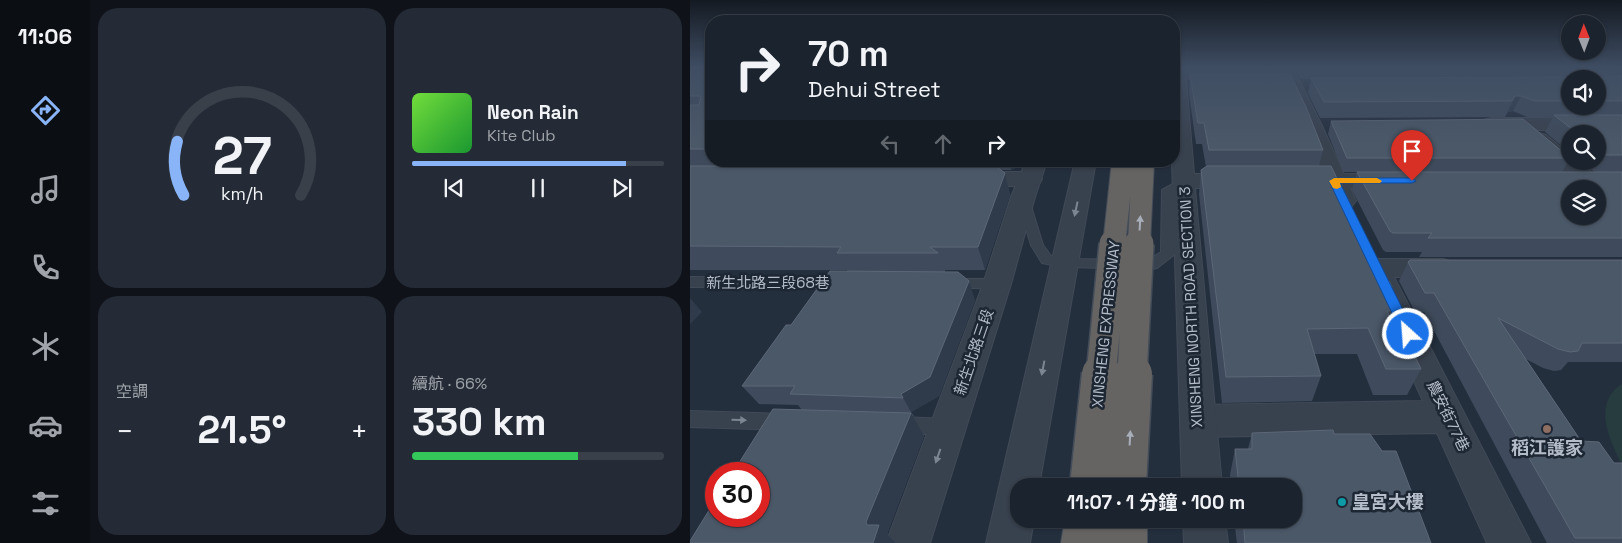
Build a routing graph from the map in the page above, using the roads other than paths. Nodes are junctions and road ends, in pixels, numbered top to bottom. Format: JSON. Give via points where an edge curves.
{"nodes":[{"id":1,"x":1182,"y":93,"type":"edge"},
{"id":2,"x":1298,"y":93,"type":"edge"},
{"id":3,"x":1499,"y":104,"type":"edge"},
{"id":4,"x":1180,"y":111,"type":"edge"},
{"id":5,"x":1521,"y":123,"type":"junction"},
{"id":6,"x":1471,"y":124,"type":"edge"},
{"id":7,"x":1622,"y":124,"type":"edge"},
{"id":8,"x":1312,"y":126,"type":"junction"},
{"id":9,"x":1332,"y":126,"type":"edge"},
{"id":10,"x":1180,"y":155,"type":"edge"},
{"id":11,"x":1085,"y":167,"type":"edge"},
{"id":12,"x":1111,"y":167,"type":"edge"},
{"id":13,"x":1122,"y":167,"type":"edge"},
{"id":14,"x":1143,"y":167,"type":"edge"},
{"id":15,"x":1034,"y":173,"type":"edge"},
{"id":16,"x":953,"y":179,"type":"edge"},
{"id":17,"x":1558,"y":180,"type":"edge"},
{"id":18,"x":1184,"y":181,"type":"junction"},
{"id":19,"x":1334,"y":181,"type":"junction"},
{"id":20,"x":1412,"y":181,"type":"edge"},
{"id":21,"x":1365,"y":244,"type":"junction"},
{"id":22,"x":1064,"y":263,"type":"junction"},
{"id":23,"x":1464,"y":268,"type":"edge"},
{"id":24,"x":690,"y":282,"type":"edge"},
{"id":25,"x":850,"y":283,"type":"edge"},
{"id":26,"x":938,"y":284,"type":"edge"},
{"id":27,"x":997,"y":284,"type":"junction"},
{"id":28,"x":1448,"y":418,"type":"junction"},
{"id":29,"x":690,"y":419,"type":"edge"},
{"id":30,"x":1198,"y":421,"type":"junction"},
{"id":31,"x":799,"y":422,"type":"edge"},
{"id":32,"x":879,"y":424,"type":"edge"},
{"id":33,"x":948,"y":427,"type":"junction"},
{"id":34,"x":1021,"y":478,"type":"edge"},
{"id":35,"x":1079,"y":478,"type":"edge"},
{"id":36,"x":1090,"y":478,"type":"edge"},
{"id":37,"x":1127,"y":478,"type":"edge"},
{"id":38,"x":1202,"y":478,"type":"edge"},
{"id":39,"x":1011,"y":528,"type":"edge"},
{"id":40,"x":1079,"y":528,"type":"edge"},
{"id":41,"x":1085,"y":528,"type":"edge"},
{"id":42,"x":1126,"y":528,"type":"edge"},
{"id":43,"x":1205,"y":528,"type":"edge"},
{"id":44,"x":908,"y":543,"type":"edge"},
{"id":45,"x":1008,"y":543,"type":"edge"},
{"id":46,"x":1079,"y":543,"type":"edge"},
{"id":47,"x":1083,"y":543,"type":"edge"},
{"id":48,"x":1125,"y":543,"type":"edge"},
{"id":49,"x":1206,"y":543,"type":"edge"},
{"id":50,"x":1509,"y":543,"type":"edge"}],
"edges":[{"from":1,"to":4,"type":"street","name":"XINSHENG NORTH ROAD SECTION 3"},
{"from":2,"to":8,"type":"street","name":"農安街77巷"},
{"from":3,"to":5,"type":"street"},
{"from":5,"to":6,"type":"street"},
{"from":5,"to":7,"type":"street"},
{"from":5,"to":17,"type":"street","via":[[1596,180]]},
{"from":8,"to":9,"type":"street"},
{"from":8,"to":19,"type":"street","name":"農安街77巷"},
{"from":10,"to":18,"type":"street","name":"XINSHENG NORTH ROAD SECTION 3"},
{"from":11,"to":22,"type":"street","one_way":true},
{"from":12,"to":35,"type":"highway","via":[[1098,283],[1079,398]]},
{"from":13,"to":36,"type":"highway","name":"XINSHENG EXPRESSWAY","bridge":true},
{"from":37,"to":14,"type":"highway","name":"XINSHENG EXPRESSWAY","one_way":true,"bridge":true},
{"from":15,"to":16,"type":"street"},
{"from":15,"to":22,"type":"lane","via":[[1036,245],[1047,260]]},
{"from":15,"to":27,"type":"street","name":"新生北路三段"},
{"from":18,"to":19,"type":"street"},
{"from":18,"to":22,"type":"lane","via":[[1168,190],[1168,254],[1152,265]]},
{"from":18,"to":30,"type":"street","name":"XINSHENG NORTH ROAD SECTION 3"},
{"from":19,"to":20,"type":"street"},
{"from":19,"to":21,"type":"street","name":"農安街77巷"},
{"from":21,"to":23,"type":"street"},
{"from":21,"to":28,"type":"street","name":"農安街77巷"},
{"from":22,"to":34,"type":"street","one_way":true},
{"from":24,"to":25,"type":"lane","name":"新生北路三段68巷"},
{"from":26,"to":27,"type":"lane"},
{"from":27,"to":33,"type":"street","name":"新生北路三段"},
{"from":28,"to":30,"type":"street"},
{"from":28,"to":50,"type":"street","name":"農安街77巷"},
{"from":29,"to":31,"type":"lane","one_way":true},
{"from":30,"to":38,"type":"street","name":"XINSHENG NORTH ROAD SECTION 3"},
{"from":32,"to":33,"type":"lane"},
{"from":33,"to":44,"type":"street","name":"新生北路三段","one_way":true},
{"from":39,"to":45,"type":"street"},
{"from":40,"to":46,"type":"highway"},
{"from":41,"to":47,"type":"highway"},
{"from":42,"to":48,"type":"highway"},
{"from":43,"to":49,"type":"street"}]}
